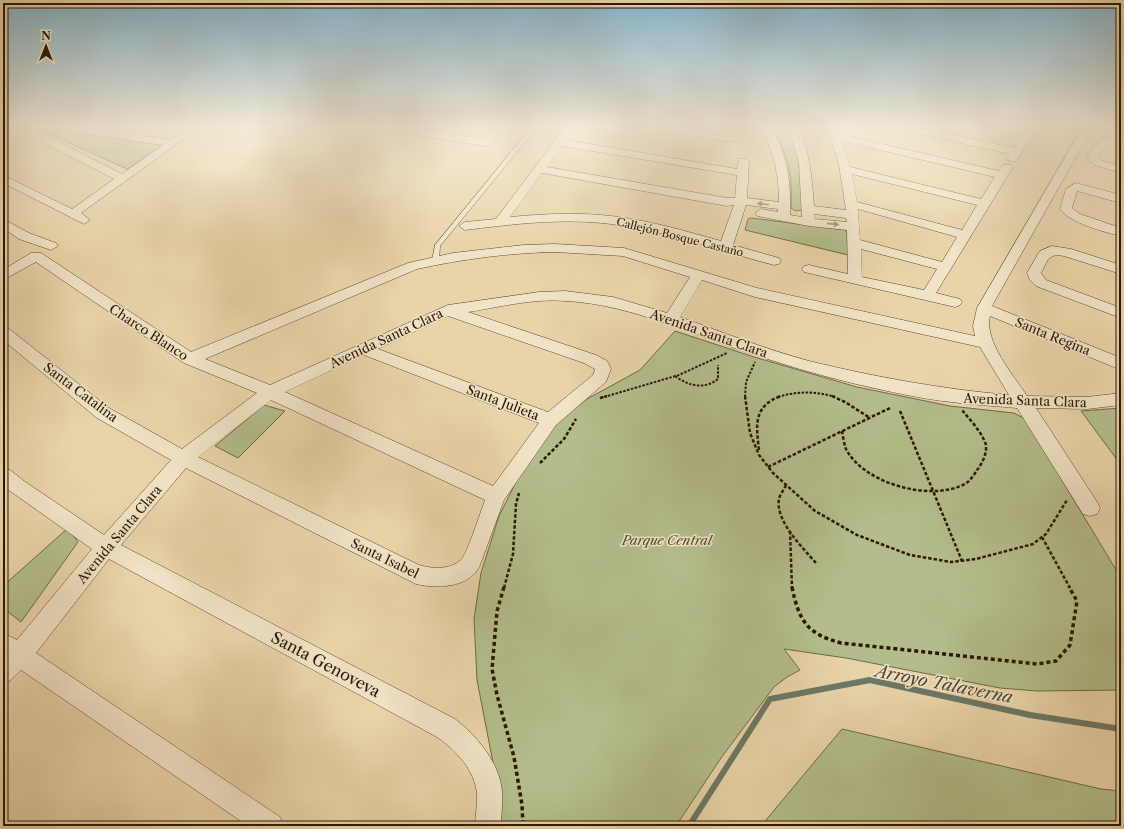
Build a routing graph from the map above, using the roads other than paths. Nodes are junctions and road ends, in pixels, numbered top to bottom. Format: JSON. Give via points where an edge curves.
{"nodes":[{"id":1,"x":100,"y":167,"type":"edge"},
{"id":2,"x":137,"y":167,"type":"edge"},
{"id":3,"x":502,"y":167,"type":"edge"},
{"id":4,"x":741,"y":167,"type":"edge"},
{"id":5,"x":783,"y":167,"type":"edge"},
{"id":6,"x":807,"y":167,"type":"edge"},
{"id":7,"x":1007,"y":167,"type":"edge"},
{"id":8,"x":1065,"y":167,"type":"edge"},
{"id":9,"x":1110,"y":167,"type":"edge"},
{"id":10,"x":539,"y":169,"type":"joint"},
{"id":11,"x":846,"y":169,"type":"joint"},
{"id":12,"x":1121,"y":170,"type":"edge"},
{"id":13,"x":3,"y":178,"type":"edge"},
{"id":14,"x":121,"y":178,"type":"junction"},
{"id":15,"x":1121,"y":199,"type":"edge"},
{"id":16,"x":983,"y":203,"type":"junction"},
{"id":17,"x":740,"y":205,"type":"junction"},
{"id":18,"x":808,"y":209,"type":"junction"},
{"id":19,"x":785,"y":212,"type":"junction"},
{"id":20,"x":72,"y":214,"type":"junction"},
{"id":21,"x":853,"y":215,"type":"junction"},
{"id":22,"x":84,"y":220,"type":"dead end"},
{"id":23,"x":500,"y":222,"type":"junction"},
{"id":24,"x":809,"y":222,"type":"junction"},
{"id":25,"x":3,"y":223,"type":"edge"},
{"id":26,"x":466,"y":226,"type":"dead end"},
{"id":27,"x":1121,"y":232,"type":"edge"},
{"id":28,"x":965,"y":235,"type":"junction"},
{"id":29,"x":855,"y":243,"type":"junction"},
{"id":30,"x":51,"y":246,"type":"dead end"},
{"id":31,"x":726,"y":247,"type":"junction"},
{"id":32,"x":436,"y":260,"type":"junction"},
{"id":33,"x":774,"y":261,"type":"dead end"},
{"id":34,"x":945,"y":267,"type":"junction"},
{"id":35,"x":809,"y":269,"type":"dead end"},
{"id":36,"x":1121,"y":270,"type":"edge"},
{"id":37,"x":699,"y":274,"type":"junction"},
{"id":38,"x":3,"y":276,"type":"edge"},
{"id":39,"x":855,"y":279,"type":"junction"},
{"id":40,"x":928,"y":295,"type":"junction"},
{"id":41,"x":955,"y":302,"type":"dead end"},
{"id":42,"x":984,"y":308,"type":"junction"},
{"id":43,"x":448,"y":310,"type":"junction"},
{"id":44,"x":1121,"y":312,"type":"edge"},
{"id":45,"x":671,"y":320,"type":"junction"},
{"id":46,"x":3,"y":332,"type":"edge"},
{"id":47,"x":985,"y":343,"type":"junction"},
{"id":48,"x":363,"y":349,"type":"junction"},
{"id":49,"x":190,"y":359,"type":"junction"},
{"id":50,"x":1121,"y":364,"type":"edge"},
{"id":51,"x":270,"y":392,"type":"junction"},
{"id":52,"x":1121,"y":399,"type":"edge"},
{"id":53,"x":1024,"y":402,"type":"junction"},
{"id":54,"x":550,"y":420,"type":"junction"},
{"id":55,"x":184,"y":458,"type":"junction"},
{"id":56,"x":3,"y":475,"type":"edge"},
{"id":57,"x":496,"y":496,"type":"junction"},
{"id":58,"x":1090,"y":508,"type":"dead end"},
{"id":59,"x":106,"y":546,"type":"junction"},
{"id":60,"x":12,"y":649,"type":"edge"},
{"id":61,"x":3,"y":672,"type":"edge"},
{"id":62,"x":271,"y":826,"type":"edge"},
{"id":63,"x":488,"y":826,"type":"edge"}],
"edges":[{"from":1,"to":14,"type":"street"},
{"from":2,"to":14,"type":"street"},
{"from":3,"to":32,"type":"lane","via":[[437,246]]},
{"from":4,"to":17,"type":"street"},
{"from":5,"to":19,"type":"street"},
{"from":6,"to":18,"type":"street"},
{"from":7,"to":16,"type":"street"},
{"from":8,"to":42,"type":"street"},
{"from":9,"to":12,"type":"street"},
{"from":10,"to":17,"type":"street"},
{"from":10,"to":23,"type":"street"},
{"from":11,"to":16,"type":"street"},
{"from":11,"to":21,"type":"street"},
{"from":13,"to":20,"type":"street"},
{"from":14,"to":20,"type":"street"},
{"from":15,"to":27,"type":"street","via":[[1076,187],[1072,189],[1066,209],[1076,217]]},
{"from":16,"to":28,"type":"street"},
{"from":17,"to":19,"type":"street"},
{"from":17,"to":31,"type":"street"},
{"from":18,"to":21,"type":"street"},
{"from":18,"to":24,"type":"street"},
{"from":19,"to":24,"type":"street"},
{"from":20,"to":22,"type":"street"},
{"from":24,"to":21,"type":"street","one_way":true},
{"from":21,"to":28,"type":"street"},
{"from":21,"to":29,"type":"street"},
{"from":23,"to":26,"type":"street","name":"Callejón Bosque Castaño"},
{"from":23,"to":31,"type":"street","name":"Callejón Bosque Castaño","via":[[611,220]]},
{"from":25,"to":30,"type":"street","via":[[24,236]]},
{"from":28,"to":34,"type":"street"},
{"from":29,"to":34,"type":"street"},
{"from":29,"to":39,"type":"street"},
{"from":31,"to":33,"type":"street","name":"Callejón Bosque Castaño"},
{"from":32,"to":37,"type":"street","via":[[524,249],[579,248],[624,252]]},
{"from":32,"to":49,"type":"street","via":[[413,266]]},
{"from":34,"to":40,"type":"street"},
{"from":35,"to":39,"type":"street"},
{"from":36,"to":44,"type":"street","via":[[1052,250],[1045,254],[1034,273],[1041,283]]},
{"from":37,"to":45,"type":"street"},
{"from":37,"to":47,"type":"street","via":[[755,292]]},
{"from":38,"to":49,"type":"street","name":"Charco Blanco","via":[[36,256]]},
{"from":39,"to":40,"type":"street"},
{"from":40,"to":41,"type":"street"},
{"from":42,"to":47,"type":"street","via":[[980,326]]},
{"from":42,"to":50,"type":"street","name":"Santa Regina"},
{"from":43,"to":45,"type":"street","name":"Avenida Santa Clara","via":[[525,298],[579,296],[613,302]]},
{"from":43,"to":48,"type":"street","name":"Avenida Santa Clara"},
{"from":43,"to":54,"type":"street","name":"Santa Julieta","via":[[601,365],[603,369],[600,378]]},
{"from":45,"to":53,"type":"street","name":"Avenida Santa Clara","via":[[808,366],[912,390]]},
{"from":46,"to":55,"type":"street","name":"Santa Catalina","via":[[103,413]]},
{"from":47,"to":53,"type":"street"},
{"from":48,"to":51,"type":"street","name":"Avenida Santa Clara"},
{"from":48,"to":54,"type":"street","name":"Santa Julieta"},
{"from":49,"to":51,"type":"street","name":"Charco Blanco"},
{"from":51,"to":55,"type":"street","name":"Avenida Santa Clara"},
{"from":51,"to":57,"type":"street"},
{"from":52,"to":53,"type":"street","name":"Avenida Santa Clara","via":[[1087,403]]},
{"from":53,"to":58,"type":"street"},
{"from":54,"to":57,"type":"street","name":"Santa Isabel"},
{"from":55,"to":57,"type":"street","name":"Santa Isabel","via":[[428,578],[461,573],[470,566]]},
{"from":55,"to":59,"type":"street","name":"Avenida Santa Clara"},
{"from":56,"to":59,"type":"street"},
{"from":59,"to":60,"type":"street","name":"Avenida Santa Clara"},
{"from":59,"to":63,"type":"street","name":"Santa Genoveva","via":[[446,728],[459,738],[474,756],[489,789]]},
{"from":60,"to":61,"type":"street","name":"Avenida Santa Clara"},
{"from":60,"to":62,"type":"street"}]}
